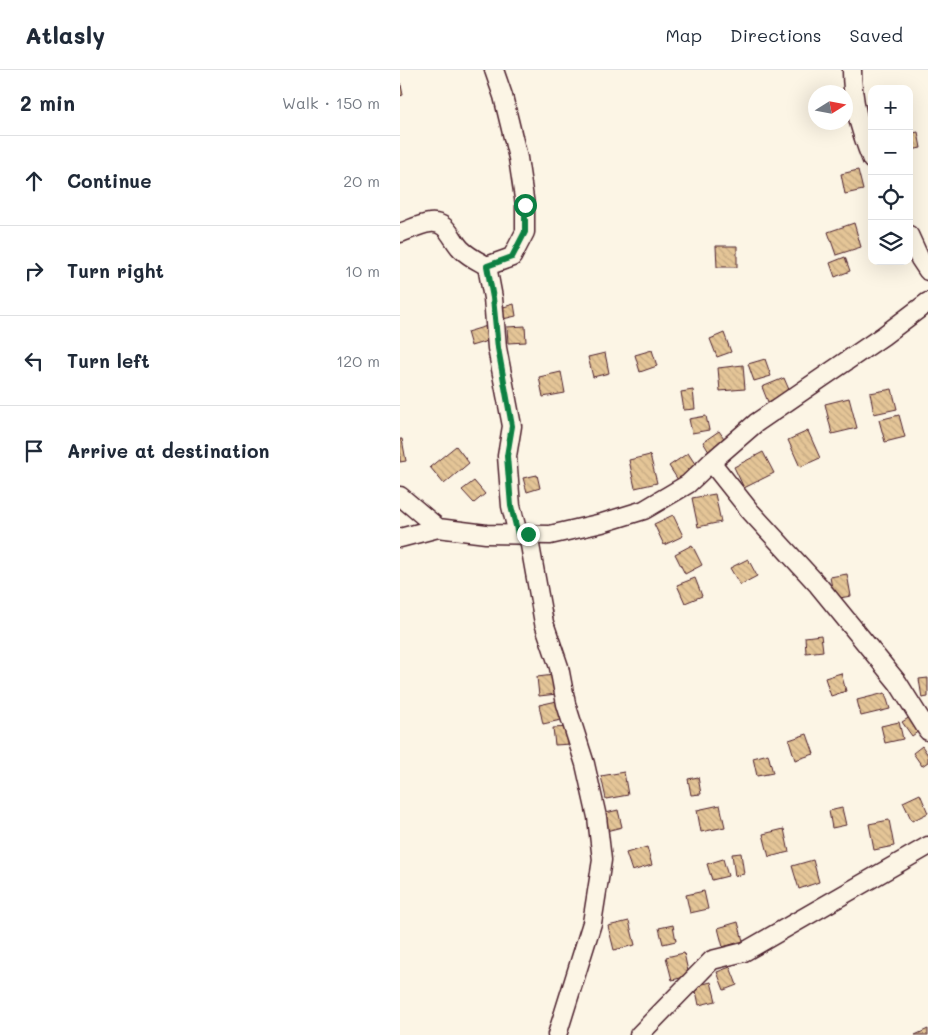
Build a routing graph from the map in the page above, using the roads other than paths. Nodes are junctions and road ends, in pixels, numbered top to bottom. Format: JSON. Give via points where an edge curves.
{"nodes":[{"id":1,"x":494,"y":70,"type":"edge"},
{"id":2,"x":852,"y":70,"type":"edge"},
{"id":3,"x":868,"y":149,"type":"edge"},
{"id":4,"x":400,"y":233,"type":"edge"},
{"id":5,"x":913,"y":244,"type":"edge"},
{"id":6,"x":487,"y":266,"type":"junction"},
{"id":7,"x":928,"y":271,"type":"edge"},
{"id":8,"x":928,"y":302,"type":"edge"},
{"id":9,"x":711,"y":462,"type":"junction"},
{"id":10,"x":400,"y":496,"type":"edge"},
{"id":11,"x":438,"y":528,"type":"junction"},
{"id":12,"x":523,"y":534,"type":"junction"},
{"id":13,"x":400,"y":538,"type":"edge"},
{"id":14,"x":928,"y":731,"type":"edge"},
{"id":15,"x":928,"y":846,"type":"edge"},
{"id":16,"x":557,"y":1035,"type":"edge"},
{"id":17,"x":639,"y":1035,"type":"edge"}],
"edges":[{"from":1,"to":6,"type":"street","via":[[518,158],[525,205],[525,232],[512,257]]},
{"from":2,"to":3,"type":"street","via":[[858,123]]},
{"from":4,"to":6,"type":"street","via":[[430,223],[442,224],[459,248]]},
{"from":5,"to":7,"type":"street"},
{"from":6,"to":12,"type":"street","via":[[512,426],[507,456],[511,506]]},
{"from":8,"to":9,"type":"street","via":[[756,423]]},
{"from":9,"to":12,"type":"street","via":[[688,484],[644,510],[550,535]]},
{"from":9,"to":14,"type":"street","via":[[892,676]]},
{"from":10,"to":11,"type":"street"},
{"from":11,"to":12,"type":"street","via":[[486,534]]},
{"from":11,"to":13,"type":"street"},
{"from":12,"to":16,"type":"street","via":[[544,624],[585,764],[597,817],[602,860],[592,923]]},
{"from":15,"to":17,"type":"street","via":[[744,952],[712,960]]}]}
